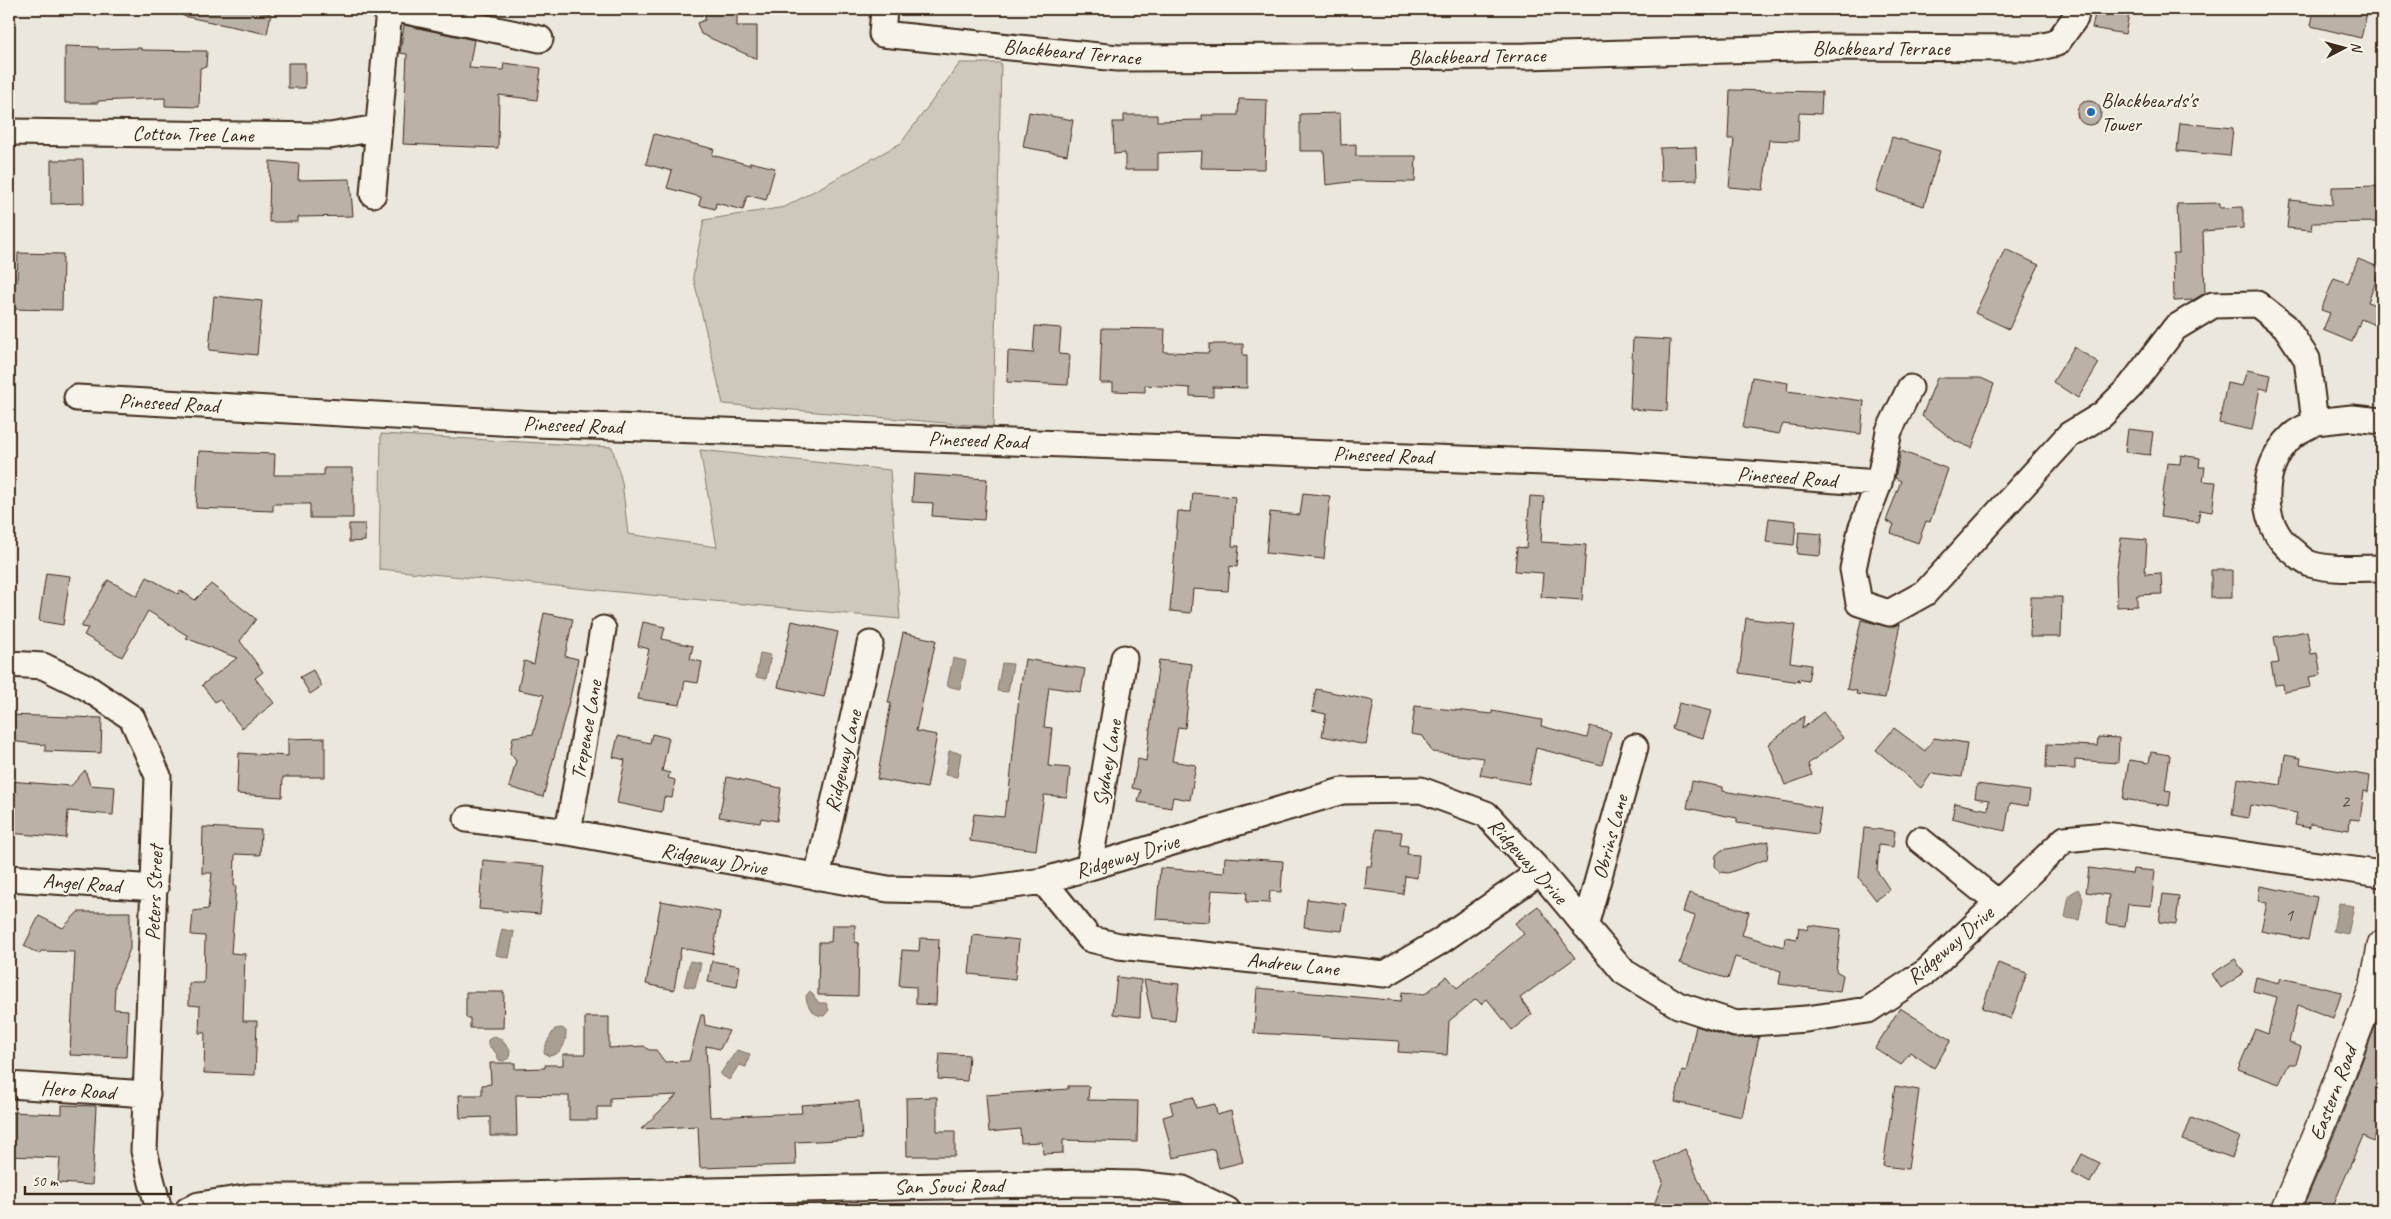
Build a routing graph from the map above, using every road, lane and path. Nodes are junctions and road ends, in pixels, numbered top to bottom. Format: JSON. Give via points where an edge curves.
{"nodes":[{"id":1,"x":389,"y":9,"type":"edge"},
{"id":2,"x":397,"y":9,"type":"edge"},
{"id":3,"x":884,"y":9,"type":"edge"},
{"id":4,"x":2077,"y":9,"type":"edge"},
{"id":5,"x":540,"y":39,"type":"dead end"},
{"id":6,"x":377,"y":128,"type":"junction"},
{"id":7,"x":9,"y":132,"type":"edge"},
{"id":8,"x":373,"y":194,"type":"dead end"},
{"id":9,"x":1910,"y":388,"type":"dead end"},
{"id":10,"x":77,"y":398,"type":"dead end"},
{"id":11,"x":2382,"y":421,"type":"edge"},
{"id":12,"x":2315,"y":422,"type":"junction"},
{"id":13,"x":1879,"y":483,"type":"junction"},
{"id":14,"x":2382,"y":568,"type":"edge"},
{"id":15,"x":603,"y":629,"type":"dead end"},
{"id":16,"x":870,"y":644,"type":"dead end"},
{"id":17,"x":1124,"y":658,"type":"dead end"},
{"id":18,"x":9,"y":664,"type":"edge"},
{"id":19,"x":1635,"y":747,"type":"dead end"},
{"id":20,"x":467,"y":819,"type":"dead end"},
{"id":21,"x":568,"y":832,"type":"junction"},
{"id":22,"x":1920,"y":840,"type":"dead end"},
{"id":23,"x":1089,"y":867,"type":"junction"},
{"id":24,"x":1540,"y":872,"type":"junction"},
{"id":25,"x":2382,"y":874,"type":"edge"},
{"id":26,"x":817,"y":877,"type":"junction"},
{"id":27,"x":9,"y":878,"type":"edge"},
{"id":28,"x":1043,"y":881,"type":"junction"},
{"id":29,"x":155,"y":888,"type":"junction"},
{"id":30,"x":1998,"y":903,"type":"junction"},
{"id":31,"x":1585,"y":926,"type":"junction"},
{"id":32,"x":2382,"y":944,"type":"edge"},
{"id":33,"x":9,"y":1085,"type":"edge"},
{"id":34,"x":147,"y":1094,"type":"junction"},
{"id":35,"x":424,"y":1204,"type":"edge"},
{"id":36,"x":159,"y":1210,"type":"edge"},
{"id":37,"x":188,"y":1210,"type":"edge"},
{"id":38,"x":1228,"y":1210,"type":"edge"},
{"id":39,"x":2285,"y":1210,"type":"edge"}],
"edges":[{"from":1,"to":6,"type":"street"},
{"from":2,"to":5,"type":"street"},
{"from":3,"to":4,"type":"street","name":"Blackbeard Terrace","via":[[882,34],[1118,58],[1526,56],[1829,47],[2035,48],[2058,42],[2075,18]]},
{"from":6,"to":7,"type":"street","name":"Cotton Tree Lane","via":[[330,136]]},
{"from":6,"to":8,"type":"street"},
{"from":9,"to":13,"type":"street","via":[[1889,432]]},
{"from":10,"to":13,"type":"street","name":"Pineseed Road","via":[[536,424],[1621,465]]},
{"from":11,"to":12,"type":"street","via":[[2352,418]]},
{"from":12,"to":13,"type":"street","via":[[2307,359],[2285,326],[2258,304],[2213,305],[2175,328],[2130,387],[2102,415],[2069,435],[1925,593],[1889,613],[1859,603],[1853,569],[1861,530]]},
{"from":12,"to":14,"type":"street","via":[[2292,436],[2276,458],[2267,484],[2267,508],[2274,530],[2286,547],[2309,563],[2332,568]]},
{"from":15,"to":21,"type":"street","name":"Trepence Lane"},
{"from":16,"to":26,"type":"street","name":"Ridgeway Lane"},
{"from":17,"to":23,"type":"street","name":"Sydney Lane"},
{"from":18,"to":29,"type":"street","name":"Peters Street","via":[[43,666],[86,687],[132,718],[158,776]]},
{"from":19,"to":31,"type":"street","name":"Obrins Lane"},
{"from":20,"to":21,"type":"street","name":"Ridgeway Drive"},
{"from":21,"to":26,"type":"street","name":"Ridgeway Drive"},
{"from":22,"to":30,"type":"street"},
{"from":23,"to":24,"type":"street","name":"Ridgeway Drive","via":[[1342,791],[1420,790],[1486,814]]},
{"from":23,"to":28,"type":"street","name":"Ridgeway Drive"},
{"from":24,"to":28,"type":"street","name":"Andrew Lane","via":[[1440,942],[1385,974],[1119,946],[1090,939]]},
{"from":24,"to":31,"type":"street","name":"Ridgeway Drive"},
{"from":25,"to":30,"type":"street","name":"Ridgeway Drive","via":[[2105,835],[2065,840]]},
{"from":26,"to":28,"type":"street","name":"Ridgeway Drive","via":[[888,890],[971,891]]},
{"from":27,"to":29,"type":"street","name":"Angel Road"},
{"from":29,"to":34,"type":"street","name":"Peters Street"},
{"from":30,"to":31,"type":"street","name":"Ridgeway Drive","via":[[1927,971],[1868,1010],[1736,1024],[1678,1005],[1624,972]]},
{"from":32,"to":39,"type":"highway","name":"Eastern Road","via":[[2374,986]]},
{"from":33,"to":34,"type":"street","name":"Hero Road"},
{"from":34,"to":36,"type":"street","name":"Peters Street","via":[[144,1150]]},
{"from":35,"to":37,"type":"street","name":"San Souci Road","via":[[251,1197],[199,1205]]},
{"from":35,"to":38,"type":"street","name":"San Souci Road","via":[[1087,1183],[1183,1189]]}]}
